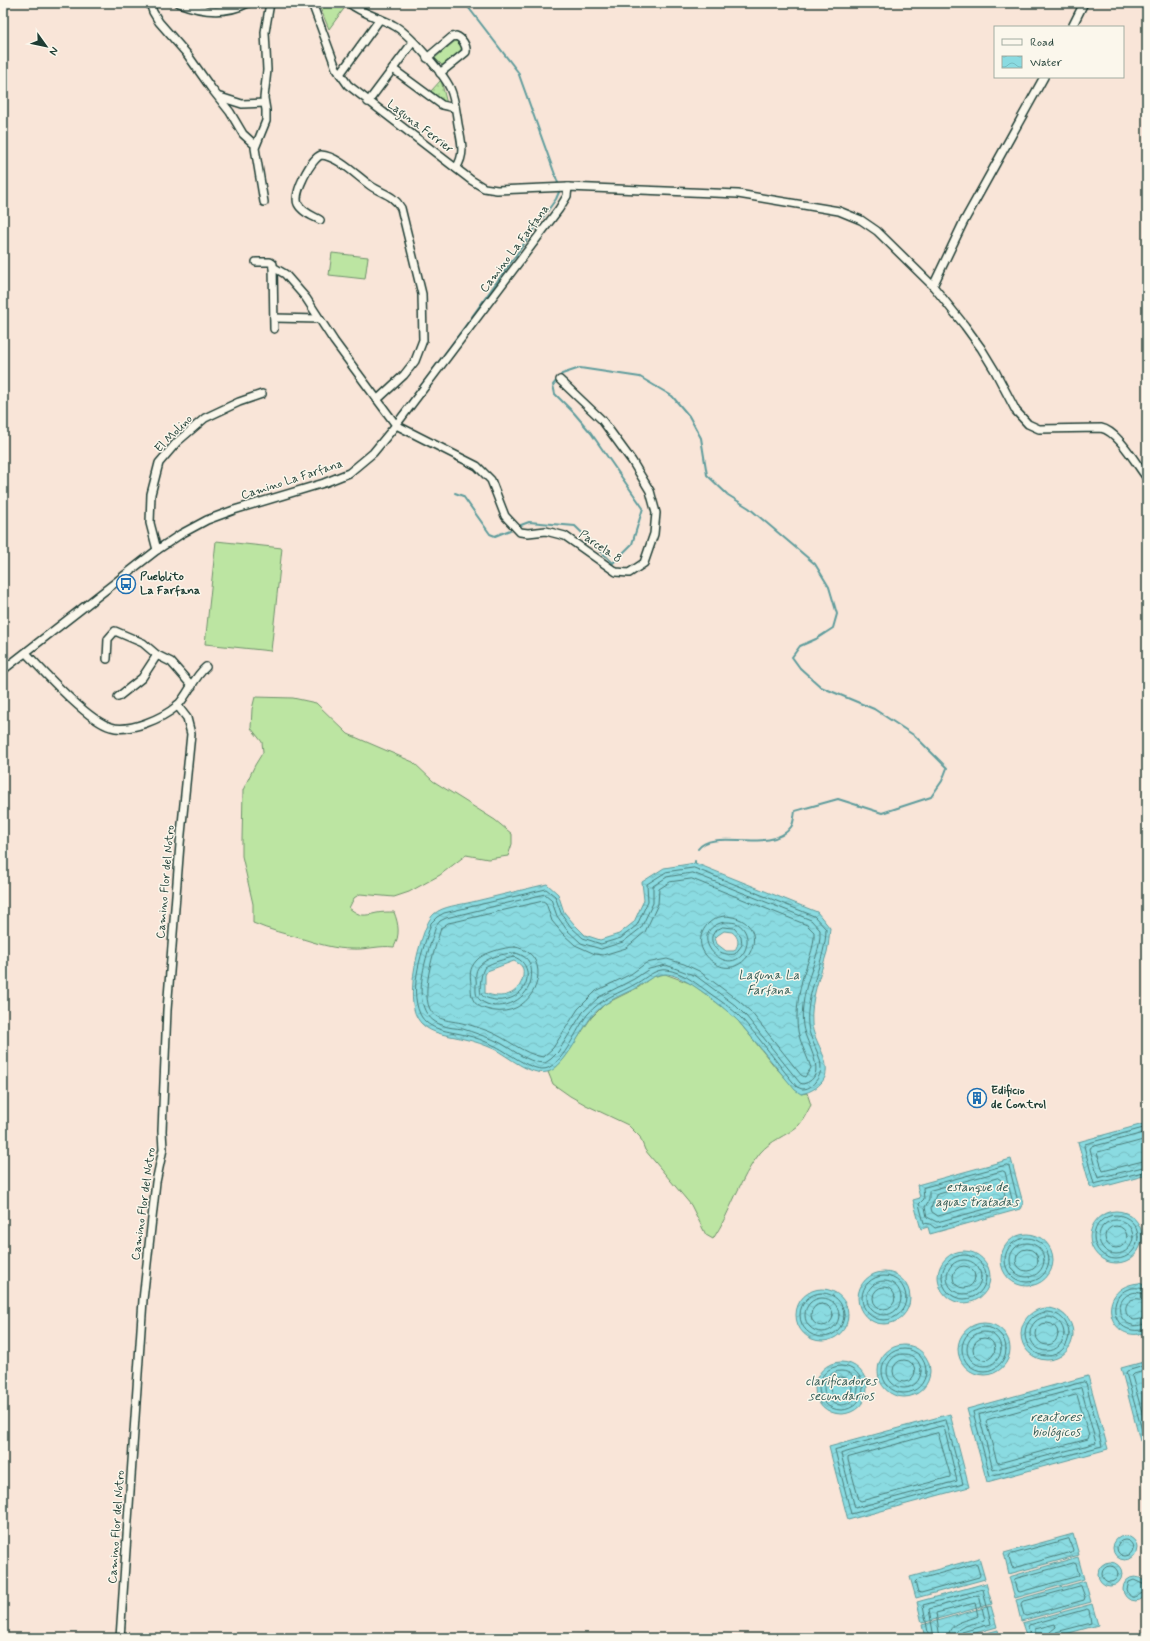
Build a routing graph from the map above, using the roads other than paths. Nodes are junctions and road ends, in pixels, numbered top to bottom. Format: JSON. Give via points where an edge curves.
{"nodes":[{"id":1,"x":150,"y":3,"type":"edge"},
{"id":2,"x":179,"y":3,"type":"edge"},
{"id":3,"x":270,"y":3,"type":"edge"},
{"id":4,"x":312,"y":3,"type":"edge"},
{"id":5,"x":349,"y":3,"type":"edge"},
{"id":6,"x":1084,"y":3,"type":"edge"},
{"id":7,"x":243,"y":4,"type":"edge"},
{"id":8,"x":380,"y":20,"type":"junction"},
{"id":9,"x":1072,"y":26,"type":"edge"},
{"id":10,"x":413,"y":42,"type":"junction"},
{"id":11,"x":427,"y":58,"type":"junction"},
{"id":12,"x":393,"y":69,"type":"junction"},
{"id":13,"x":440,"y":73,"type":"junction"},
{"id":14,"x":340,"y":74,"type":"junction"},
{"id":15,"x":1043,"y":78,"type":"edge"},
{"id":16,"x":218,"y":96,"type":"junction"},
{"id":17,"x":368,"y":102,"type":"junction"},
{"id":18,"x":264,"y":103,"type":"junction"},
{"id":19,"x":455,"y":108,"type":"junction"},
{"id":20,"x":255,"y":145,"type":"junction"},
{"id":21,"x":456,"y":168,"type":"junction"},
{"id":22,"x":568,"y":187,"type":"junction"},
{"id":23,"x":264,"y":202,"type":"dead end"},
{"id":24,"x":320,"y":220,"type":"dead end"},
{"id":25,"x":256,"y":262,"type":"dead end"},
{"id":26,"x":273,"y":268,"type":"junction"},
{"id":27,"x":933,"y":286,"type":"junction"},
{"id":28,"x":274,"y":318,"type":"junction"},
{"id":29,"x":319,"y":319,"type":"junction"},
{"id":30,"x":274,"y":330,"type":"dead end"},
{"id":31,"x":560,"y":380,"type":"dead end"},
{"id":32,"x":262,"y":394,"type":"dead end"},
{"id":33,"x":378,"y":399,"type":"junction"},
{"id":34,"x":396,"y":425,"type":"junction"},
{"id":35,"x":1147,"y":478,"type":"edge"},
{"id":36,"x":158,"y":550,"type":"junction"},
{"id":37,"x":26,"y":653,"type":"junction"},
{"id":38,"x":157,"y":655,"type":"junction"},
{"id":39,"x":107,"y":659,"type":"dead end"},
{"id":40,"x":206,"y":667,"type":"dead end"},
{"id":41,"x":3,"y":670,"type":"edge"},
{"id":42,"x":192,"y":686,"type":"junction"},
{"id":43,"x":118,"y":697,"type":"dead end"},
{"id":44,"x":177,"y":705,"type":"junction"},
{"id":45,"x":120,"y":1638,"type":"edge"}],
"edges":[{"from":1,"to":16,"type":"street","via":[[152,12],[159,22]]},
{"from":2,"to":7,"type":"street","via":[[215,12]]},
{"from":3,"to":18,"type":"street","via":[[265,26],[267,70]]},
{"from":4,"to":14,"type":"street","name":"Laguna Ferrier"},
{"from":5,"to":8,"type":"street","via":[[363,13]]},
{"from":6,"to":9,"type":"street"},
{"from":8,"to":10,"type":"street","via":[[397,27]]},
{"from":8,"to":14,"type":"street"},
{"from":10,"to":11,"type":"street"},
{"from":10,"to":12,"type":"street"},
{"from":11,"to":13,"type":"street"},
{"from":11,"to":13,"type":"street","via":[[452,38],[459,37],[466,46],[466,52]]},
{"from":12,"to":17,"type":"street"},
{"from":12,"to":19,"type":"street","via":[[442,105]]},
{"from":13,"to":19,"type":"street","via":[[451,89]]},
{"from":14,"to":17,"type":"street","name":"Laguna Ferrier","via":[[353,90]]},
{"from":15,"to":27,"type":"street","via":[[963,223]]},
{"from":16,"to":18,"type":"street","via":[[242,104]]},
{"from":16,"to":20,"type":"street","via":[[241,130]]},
{"from":17,"to":21,"type":"street","name":"Laguna Ferrier"},
{"from":18,"to":20,"type":"street","via":[[266,121]]},
{"from":19,"to":21,"type":"street","via":[[463,151]]},
{"from":20,"to":23,"type":"street"},
{"from":21,"to":22,"type":"street","name":"Laguna Ferrier","via":[[479,186],[487,189]]},
{"from":22,"to":27,"type":"street","name":"Laguna Ferrier","via":[[738,194],[839,211],[862,220],[877,231]]},
{"from":22,"to":34,"type":"street","name":"Camino La Farfana","via":[[567,196],[558,209]]},
{"from":24,"to":33,"type":"street","via":[[303,210],[297,197],[308,170],[321,155],[387,194],[398,203],[403,214],[422,294],[423,340],[415,361]]},
{"from":25,"to":26,"type":"street","via":[[271,262]]},
{"from":26,"to":28,"type":"street"},
{"from":26,"to":29,"type":"street","via":[[285,274],[306,298]]},
{"from":27,"to":35,"type":"street","name":"Laguna Ferrier","via":[[981,348],[1011,403],[1025,422],[1039,429],[1108,430],[1118,439]]},
{"from":28,"to":29,"type":"street"},
{"from":28,"to":30,"type":"street"},
{"from":29,"to":33,"type":"street"},
{"from":31,"to":34,"type":"street","name":"Parcela 8","via":[[602,420],[650,491],[656,513],[654,534],[644,563],[630,573],[616,572],[565,536],[546,531],[520,532],[505,516],[491,480],[477,466]]},
{"from":32,"to":36,"type":"street","name":"El Molino","via":[[205,418],[177,442],[160,463],[151,494],[150,523]]},
{"from":33,"to":34,"type":"street"},
{"from":34,"to":36,"type":"street","name":"Camino La Farfana","via":[[373,453],[349,473],[207,520]]},
{"from":36,"to":37,"type":"street","name":"Camino La Farfana"},
{"from":37,"to":41,"type":"street","name":"Camino La Farfana"},
{"from":37,"to":44,"type":"street","via":[[78,704],[96,719],[111,727],[122,728],[152,720]]},
{"from":38,"to":39,"type":"street","via":[[143,643],[115,631],[108,638]]},
{"from":38,"to":42,"type":"street","via":[[171,662]]},
{"from":38,"to":43,"type":"street","via":[[142,678]]},
{"from":40,"to":42,"type":"street","via":[[198,674]]},
{"from":42,"to":44,"type":"street"},
{"from":44,"to":45,"type":"street","name":"Camino Flor del Notro","via":[[187,718],[191,734],[168,1002],[163,1149],[156,1182],[143,1300]]}]}
